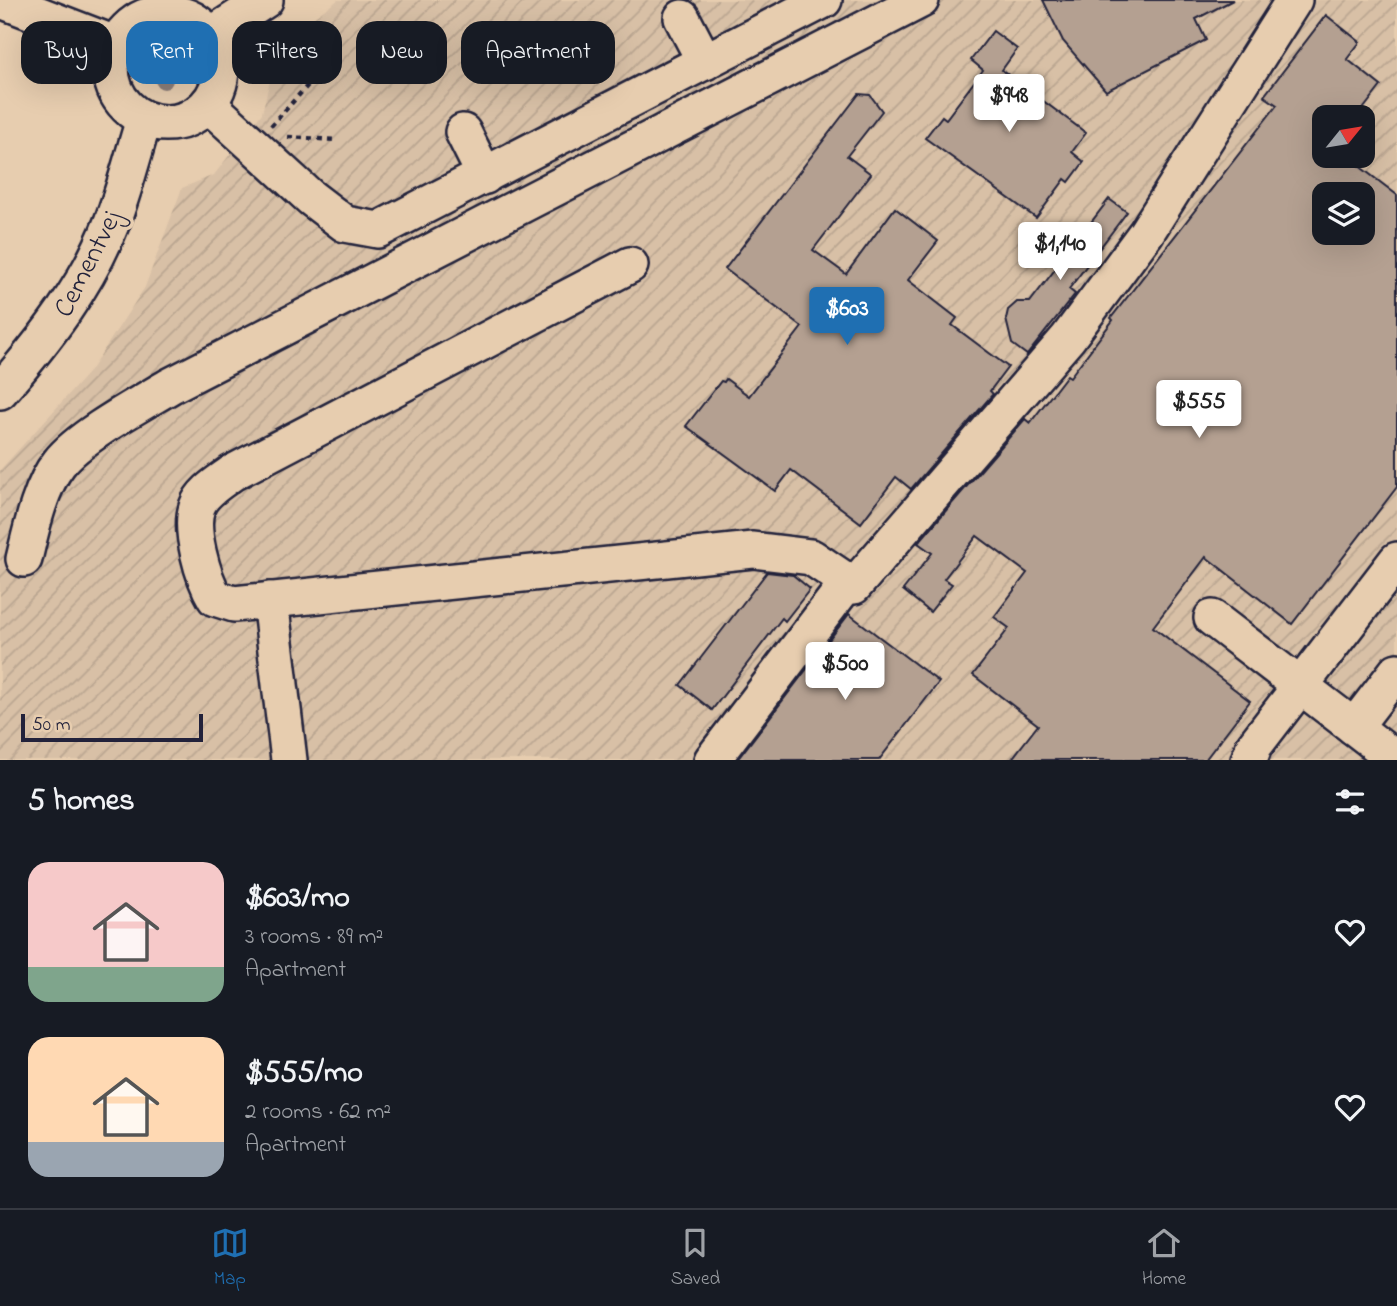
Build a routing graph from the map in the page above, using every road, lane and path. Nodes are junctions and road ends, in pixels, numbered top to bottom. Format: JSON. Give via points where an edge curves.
{"nodes":[{"id":1,"x":1,"y":0,"type":"edge"},
{"id":2,"x":265,"y":0,"type":"edge"},
{"id":3,"x":824,"y":0,"type":"edge"},
{"id":4,"x":921,"y":0,"type":"edge"},
{"id":5,"x":1294,"y":0,"type":"edge"},
{"id":6,"x":682,"y":18,"type":"dead end"},
{"id":7,"x":138,"y":21,"type":"edge"},
{"id":8,"x":195,"y":21,"type":"edge"},
{"id":9,"x":126,"y":29,"type":"edge"},
{"id":10,"x":218,"y":30,"type":"edge"},
{"id":11,"x":115,"y":44,"type":"junction"},
{"id":12,"x":218,"y":50,"type":"edge"},
{"id":13,"x":705,"y":62,"type":"junction"},
{"id":14,"x":307,"y":85,"type":"dead end"},
{"id":15,"x":208,"y":104,"type":"junction"},
{"id":16,"x":124,"y":112,"type":"junction"},
{"id":17,"x":463,"y":132,"type":"dead end"},
{"id":18,"x":262,"y":136,"type":"dead end"},
{"id":19,"x":485,"y":176,"type":"junction"},
{"id":20,"x":630,"y":265,"type":"dead end"},
{"id":21,"x":0,"y":391,"type":"edge"},
{"id":22,"x":24,"y":559,"type":"dead end"},
{"id":23,"x":1397,"y":560,"type":"edge"},
{"id":24,"x":848,"y":582,"type":"junction"},
{"id":25,"x":270,"y":600,"type":"junction"},
{"id":26,"x":1212,"y":618,"type":"dead end"},
{"id":27,"x":1397,"y":671,"type":"edge"},
{"id":28,"x":1300,"y":686,"type":"junction"},
{"id":29,"x":1354,"y":727,"type":"junction"},
{"id":30,"x":289,"y":760,"type":"edge"},
{"id":31,"x":712,"y":760,"type":"edge"},
{"id":32,"x":1249,"y":760,"type":"edge"},
{"id":33,"x":1397,"y":760,"type":"edge"}],
"edges":[{"from":1,"to":11,"type":"street"},
{"from":2,"to":10,"type":"street"},
{"from":3,"to":13,"type":"street"},
{"from":4,"to":22,"type":"street","via":[[170,386],[103,426],[59,463],[35,515]]},
{"from":5,"to":24,"type":"street","via":[[1146,233],[1068,338],[854,586]]},
{"from":6,"to":13,"type":"street"},
{"from":7,"to":8,"type":"street","via":[[160,12]]},
{"from":9,"to":11,"type":"street"},
{"from":11,"to":16,"type":"street","via":[[111,79]]},
{"from":12,"to":15,"type":"street","via":[[218,88]]},
{"from":13,"to":19,"type":"street"},
{"from":14,"to":18,"type":"path"},
{"from":15,"to":16,"type":"street","via":[[195,116],[162,124]]},
{"from":15,"to":19,"type":"street","via":[[311,198],[345,224],[360,229],[378,230]]},
{"from":16,"to":21,"type":"street","name":"Cementvej","via":[[112,223],[77,292],[42,344]]},
{"from":17,"to":19,"type":"street"},
{"from":20,"to":25,"type":"street","via":[[232,472],[206,492],[196,508],[197,547],[209,589],[215,598],[234,604]]},
{"from":23,"to":28,"type":"street"},
{"from":24,"to":25,"type":"street","via":[[811,557],[753,550]]},
{"from":24,"to":31,"type":"street"},
{"from":25,"to":30,"type":"street"},
{"from":26,"to":28,"type":"street"},
{"from":27,"to":29,"type":"street"},
{"from":28,"to":29,"type":"street"},
{"from":28,"to":32,"type":"street","via":[[1254,746]]},
{"from":29,"to":33,"type":"street"}]}
